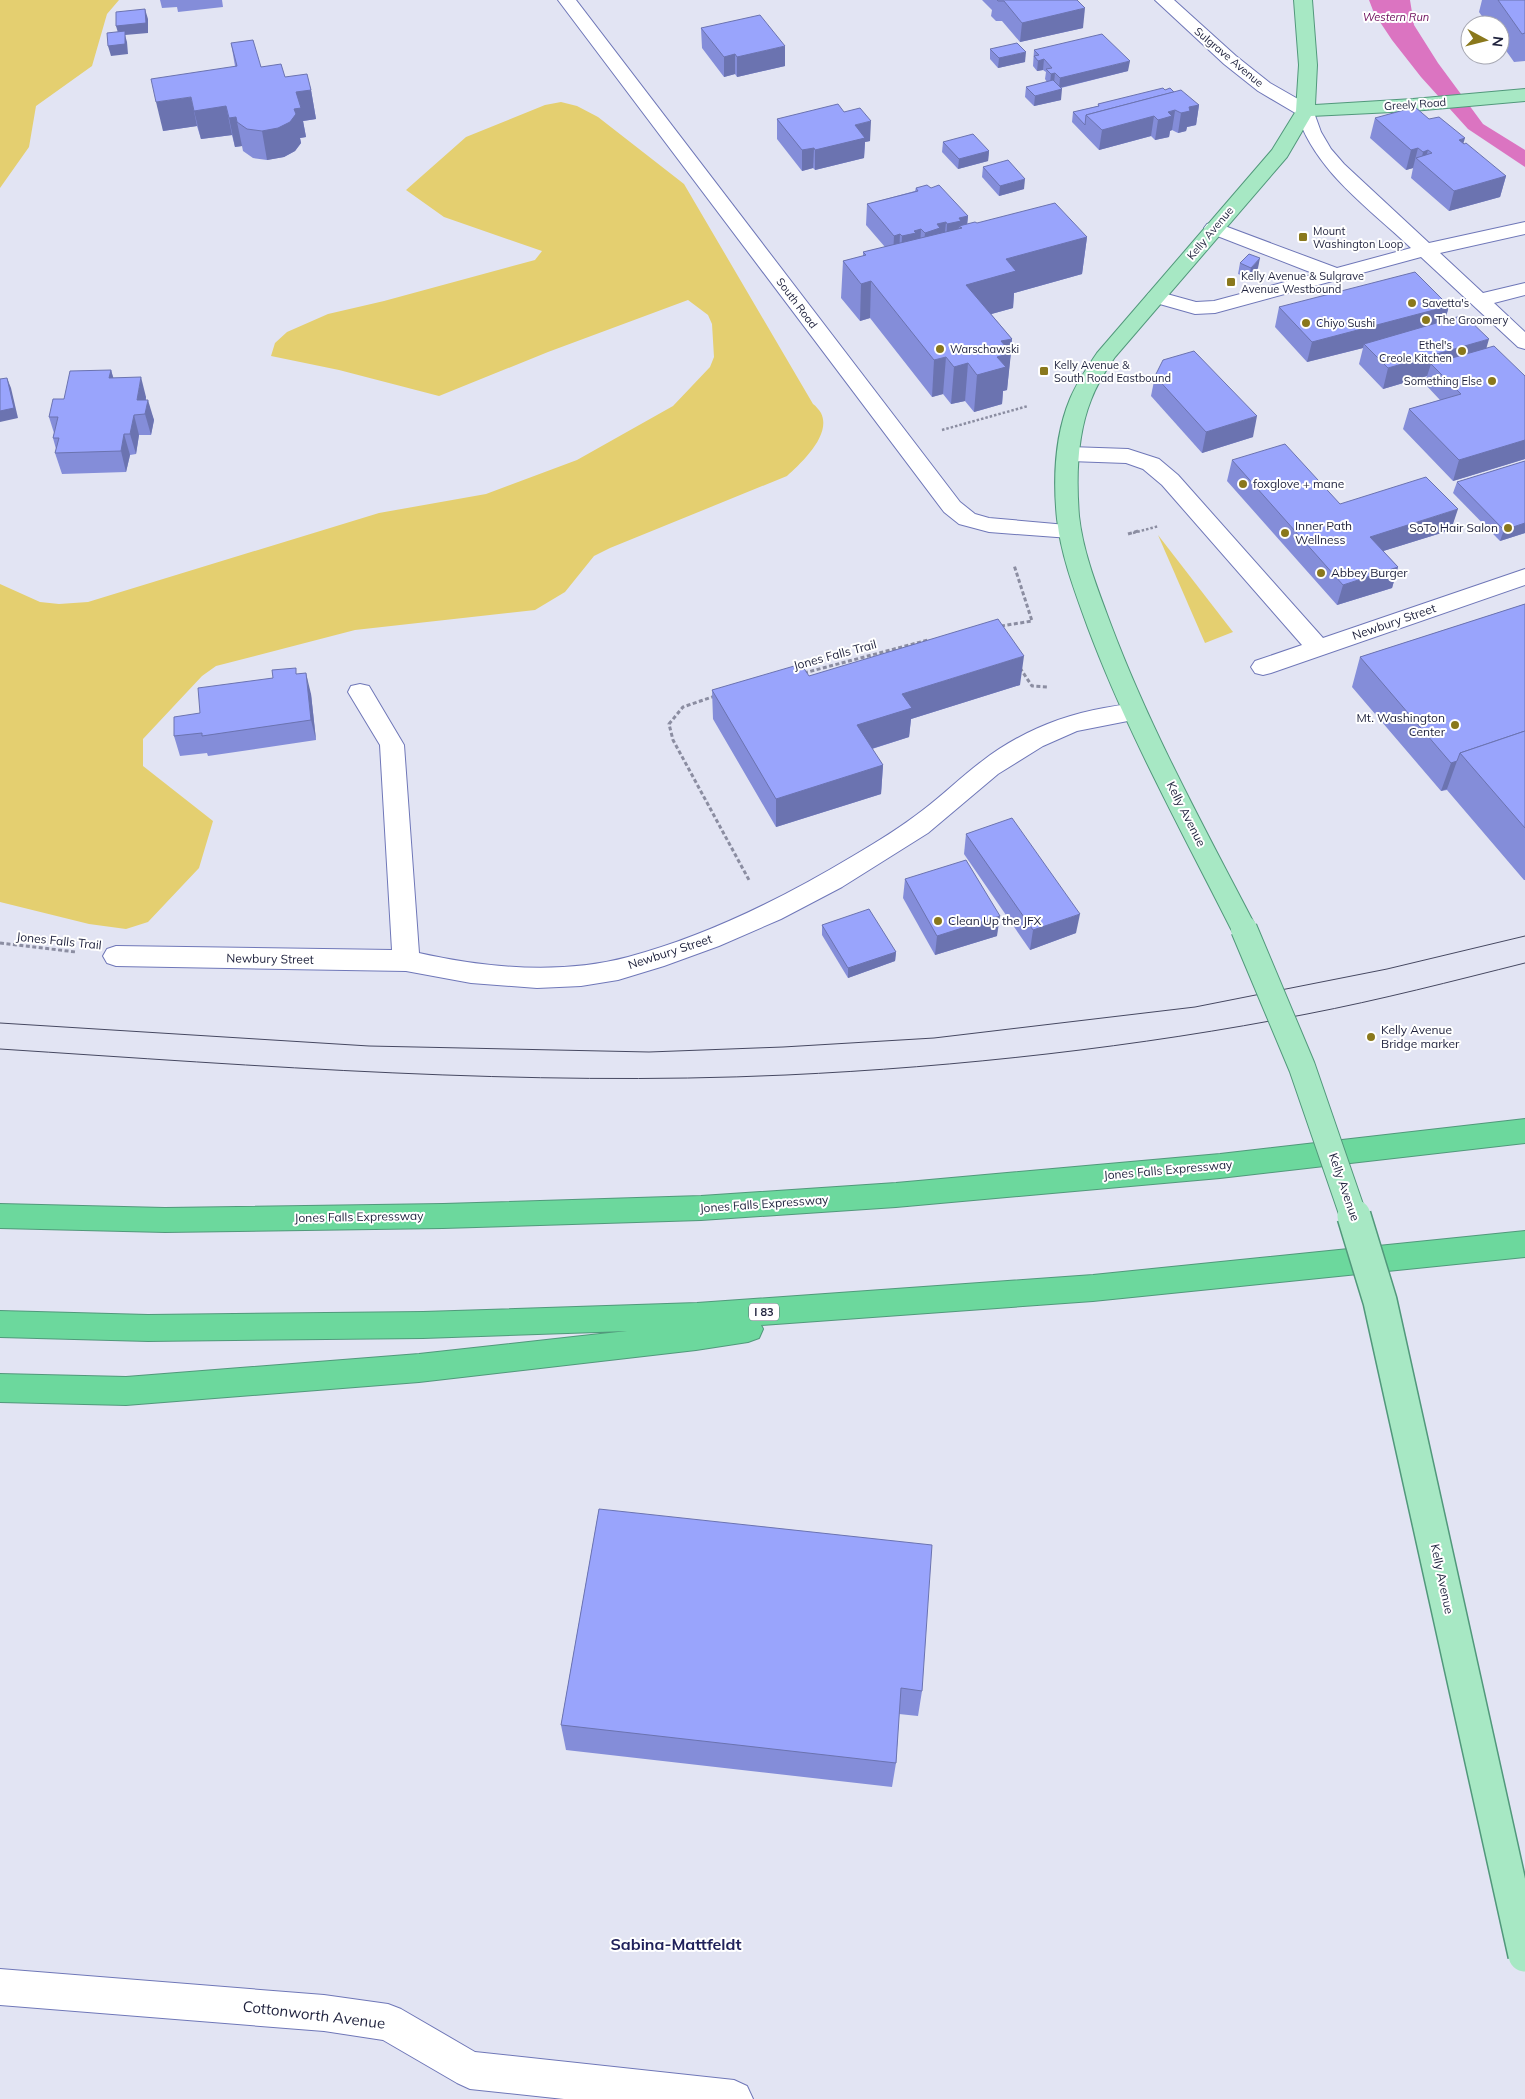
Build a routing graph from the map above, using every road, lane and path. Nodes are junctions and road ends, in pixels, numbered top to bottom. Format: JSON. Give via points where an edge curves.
{"nodes":[{"id":1,"x":567,"y":0,"type":"edge"},
{"id":2,"x":1164,"y":0,"type":"edge"},
{"id":3,"x":1303,"y":0,"type":"edge"},
{"id":4,"x":1525,"y":95,"type":"edge"},
{"id":5,"x":1305,"y":111,"type":"junction"},
{"id":6,"x":1214,"y":228,"type":"junction"},
{"id":7,"x":1525,"y":228,"type":"edge"},
{"id":8,"x":1425,"y":250,"type":"junction"},
{"id":9,"x":1337,"y":274,"type":"junction"},
{"id":10,"x":1525,"y":288,"type":"edge"},
{"id":11,"x":1156,"y":297,"type":"junction"},
{"id":12,"x":1479,"y":300,"type":"junction"},
{"id":13,"x":1525,"y":343,"type":"edge"},
{"id":14,"x":1028,"y":406,"type":"dead end"},
{"id":15,"x":938,"y":431,"type":"dead end"},
{"id":16,"x":1070,"y":454,"type":"junction"},
{"id":17,"x":1160,"y":526,"type":"dead end"},
{"id":18,"x":1070,"y":531,"type":"junction"},
{"id":19,"x":1128,"y":534,"type":"dead end"},
{"id":20,"x":1014,"y":563,"type":"dead end"},
{"id":21,"x":1525,"y":577,"type":"edge"},
{"id":22,"x":994,"y":627,"type":"edge"},
{"id":23,"x":936,"y":638,"type":"edge"},
{"id":24,"x":1318,"y":648,"type":"junction"},
{"id":25,"x":1016,"y":663,"type":"edge"},
{"id":26,"x":1263,"y":667,"type":"dead end"},
{"id":27,"x":801,"y":673,"type":"edge"},
{"id":28,"x":1048,"y":687,"type":"dead end"},
{"id":29,"x":360,"y":692,"type":"dead end"},
{"id":30,"x":724,"y":694,"type":"edge"},
{"id":31,"x":1134,"y":712,"type":"junction"},
{"id":32,"x":751,"y":884,"type":"dead end"},
{"id":33,"x":0,"y":943,"type":"edge"},
{"id":34,"x":116,"y":956,"type":"joint"},
{"id":35,"x":406,"y":961,"type":"junction"},
{"id":36,"x":1525,"y":1131,"type":"edge"},
{"id":37,"x":0,"y":1216,"type":"edge"},
{"id":38,"x":1525,"y":1244,"type":"edge"},
{"id":39,"x":914,"y":1302,"type":"junction"},
{"id":40,"x":0,"y":1324,"type":"edge"},
{"id":41,"x":0,"y":1388,"type":"edge"},
{"id":42,"x":1525,"y":1955,"type":"edge"},
{"id":43,"x":0,"y":1986,"type":"edge"},
{"id":44,"x":734,"y":2099,"type":"edge"}],
"edges":[{"from":1,"to":18,"type":"street","name":"South Road","via":[[952,507],[967,519],[989,525]]},
{"from":2,"to":5,"type":"street","name":"Sulgrave Avenue","via":[[1264,87]]},
{"from":3,"to":5,"type":"main road","name":"Kelly Avenue","via":[[1308,65]]},
{"from":4,"to":5,"type":"main road","name":"Greely Road"},
{"from":5,"to":6,"type":"main road","name":"Kelly Avenue","via":[[1280,153]]},
{"from":5,"to":8,"type":"street","via":[[1312,132],[1337,168]]},
{"from":6,"to":9,"type":"street"},
{"from":6,"to":11,"type":"main road","name":"Kelly Avenue"},
{"from":7,"to":8,"type":"street"},
{"from":8,"to":9,"type":"street"},
{"from":8,"to":12,"type":"street"},
{"from":9,"to":11,"type":"street","via":[[1215,307],[1195,308]]},
{"from":10,"to":12,"type":"street"},
{"from":11,"to":16,"type":"main road","name":"Kelly Avenue","via":[[1107,353],[1089,381],[1078,405]]},
{"from":12,"to":13,"type":"street"},
{"from":14,"to":15,"type":"path"},
{"from":16,"to":18,"type":"main road","name":"Kelly Avenue"},
{"from":16,"to":24,"type":"street","via":[[1128,456],[1151,464],[1170,480]]},
{"from":17,"to":19,"type":"path"},
{"from":18,"to":31,"type":"main road","name":"Kelly Avenue","via":[[1105,644]]},
{"from":20,"to":22,"type":"path","via":[[1032,621]]},
{"from":21,"to":24,"type":"street","name":"Newbury Street"},
{"from":23,"to":27,"type":"path","name":"Jones Falls Trail"},
{"from":24,"to":26,"type":"street","name":"Newbury Street"},
{"from":25,"to":28,"type":"path","via":[[1032,686]]},
{"from":29,"to":35,"type":"street","via":[[392,745]]},
{"from":30,"to":32,"type":"path","via":[[686,704],[674,713],[669,724],[673,740]]},
{"from":31,"to":35,"type":"street","name":"Newbury Street","via":[[1072,724],[1028,742],[998,762],[939,813],[880,854],[801,898],[711,939],[645,963],[583,976],[529,977],[452,972]]},
{"from":31,"to":42,"type":"main road","name":"Kelly Avenue","bridge":true,"via":[[1244,930],[1302,1067],[1345,1189],[1380,1301]]},
{"from":33,"to":34,"type":"path","name":"Jones Falls Trail"},
{"from":34,"to":35,"type":"street","name":"Newbury Street"},
{"from":36,"to":37,"type":"highway","name":"Jones Falls Expressway","via":[[1190,1168],[896,1195],[700,1208],[165,1220]]},
{"from":38,"to":39,"type":"highway","number":"I 83","via":[[1103,1287]]},
{"from":39,"to":40,"type":"highway","number":"I 83","via":[[697,1316],[422,1325],[148,1328]]},
{"from":39,"to":41,"type":"highway","via":[[696,1337],[419,1368],[126,1391]]},
{"from":43,"to":44,"type":"street","name":"Cottonworth Avenue","via":[[324,2013],[388,2022],[470,2070]]}]}
